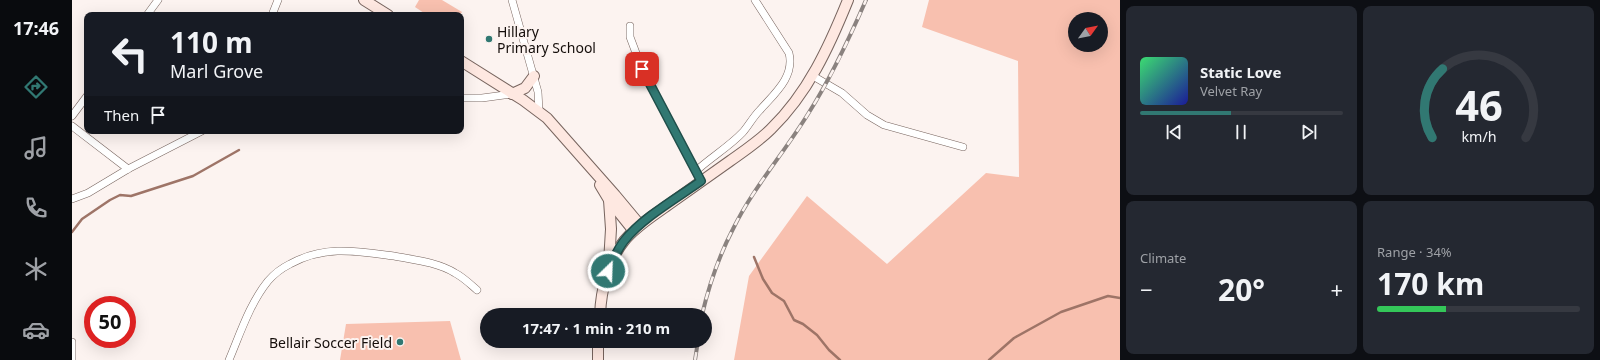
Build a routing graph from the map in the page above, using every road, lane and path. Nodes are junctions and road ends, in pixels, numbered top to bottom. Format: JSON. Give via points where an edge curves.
{"nodes":[{"id":1,"x":158,"y":0,"type":"edge"},
{"id":2,"x":278,"y":0,"type":"edge"},
{"id":3,"x":364,"y":0,"type":"edge"},
{"id":4,"x":512,"y":0,"type":"edge"},
{"id":5,"x":755,"y":0,"type":"edge"},
{"id":6,"x":848,"y":0,"type":"edge"},
{"id":7,"x":149,"y":12,"type":"edge"},
{"id":8,"x":273,"y":12,"type":"edge"},
{"id":9,"x":383,"y":12,"type":"edge"},
{"id":10,"x":630,"y":26,"type":"dead end"},
{"id":11,"x":464,"y":63,"type":"edge"},
{"id":12,"x":534,"y":76,"type":"junction"},
{"id":13,"x":813,"y":76,"type":"junction"},
{"id":14,"x":512,"y":94,"type":"junction"},
{"id":15,"x":464,"y":98,"type":"edge"},
{"id":16,"x":84,"y":100,"type":"edge"},
{"id":17,"x":539,"y":111,"type":"junction"},
{"id":18,"x":72,"y":116,"type":"edge"},
{"id":19,"x":72,"y":126,"type":"edge"},
{"id":20,"x":196,"y":134,"type":"edge"},
{"id":21,"x":963,"y":147,"type":"dead end"},
{"id":22,"x":590,"y":167,"type":"junction"},
{"id":23,"x":128,"y":169,"type":"junction"},
{"id":24,"x":696,"y":171,"type":"junction"},
{"id":25,"x":701,"y":181,"type":"junction"},
{"id":26,"x":72,"y":199,"type":"edge"},
{"id":27,"x":609,"y":200,"type":"junction"},
{"id":28,"x":636,"y":228,"type":"junction"},
{"id":29,"x":608,"y":271,"type":"junction"},
{"id":30,"x":476,"y":290,"type":"dead end"},
{"id":31,"x":601,"y":308,"type":"edge"},
{"id":32,"x":72,"y":342,"type":"edge"},
{"id":33,"x":598,"y":348,"type":"edge"},
{"id":34,"x":72,"y":360,"type":"edge"},
{"id":35,"x":229,"y":360,"type":"edge"},
{"id":36,"x":598,"y":360,"type":"edge"}],
"edges":[{"from":1,"to":7,"type":"street"},
{"from":2,"to":8,"type":"street"},
{"from":3,"to":9,"type":"main road"},
{"from":4,"to":12,"type":"street"},
{"from":5,"to":24,"type":"street","via":[[789,53],[791,59],[788,73],[781,87],[742,132]]},
{"from":6,"to":13,"type":"main road"},
{"from":10,"to":24,"type":"street","via":[[630,37],[642,69]]},
{"from":11,"to":14,"type":"main road"},
{"from":12,"to":14,"type":"main road","via":[[525,88]]},
{"from":12,"to":17,"type":"street"},
{"from":13,"to":21,"type":"street","via":[[842,93],[867,115],[884,125]]},
{"from":13,"to":25,"type":"main road","via":[[794,104],[769,131]]},
{"from":14,"to":15,"type":"street"},
{"from":14,"to":17,"type":"main road"},
{"from":16,"to":18,"type":"street"},
{"from":17,"to":22,"type":"main road"},
{"from":19,"to":23,"type":"street"},
{"from":20,"to":23,"type":"street"},
{"from":22,"to":27,"type":"main road"},
{"from":22,"to":28,"type":"main road","via":[[615,195]]},
{"from":23,"to":26,"type":"street","via":[[88,193]]},
{"from":24,"to":25,"type":"street"},
{"from":25,"to":28,"type":"main road"},
{"from":27,"to":28,"type":"main road"},
{"from":27,"to":29,"type":"main road","via":[[611,229]]},
{"from":28,"to":29,"type":"main road","via":[[619,248]]},
{"from":29,"to":31,"type":"main road"},
{"from":30,"to":35,"type":"street","via":[[456,273],[415,260],[345,250],[315,253],[282,268],[268,280],[254,304]]},
{"from":32,"to":34,"type":"street"},
{"from":33,"to":36,"type":"main road"}]}
